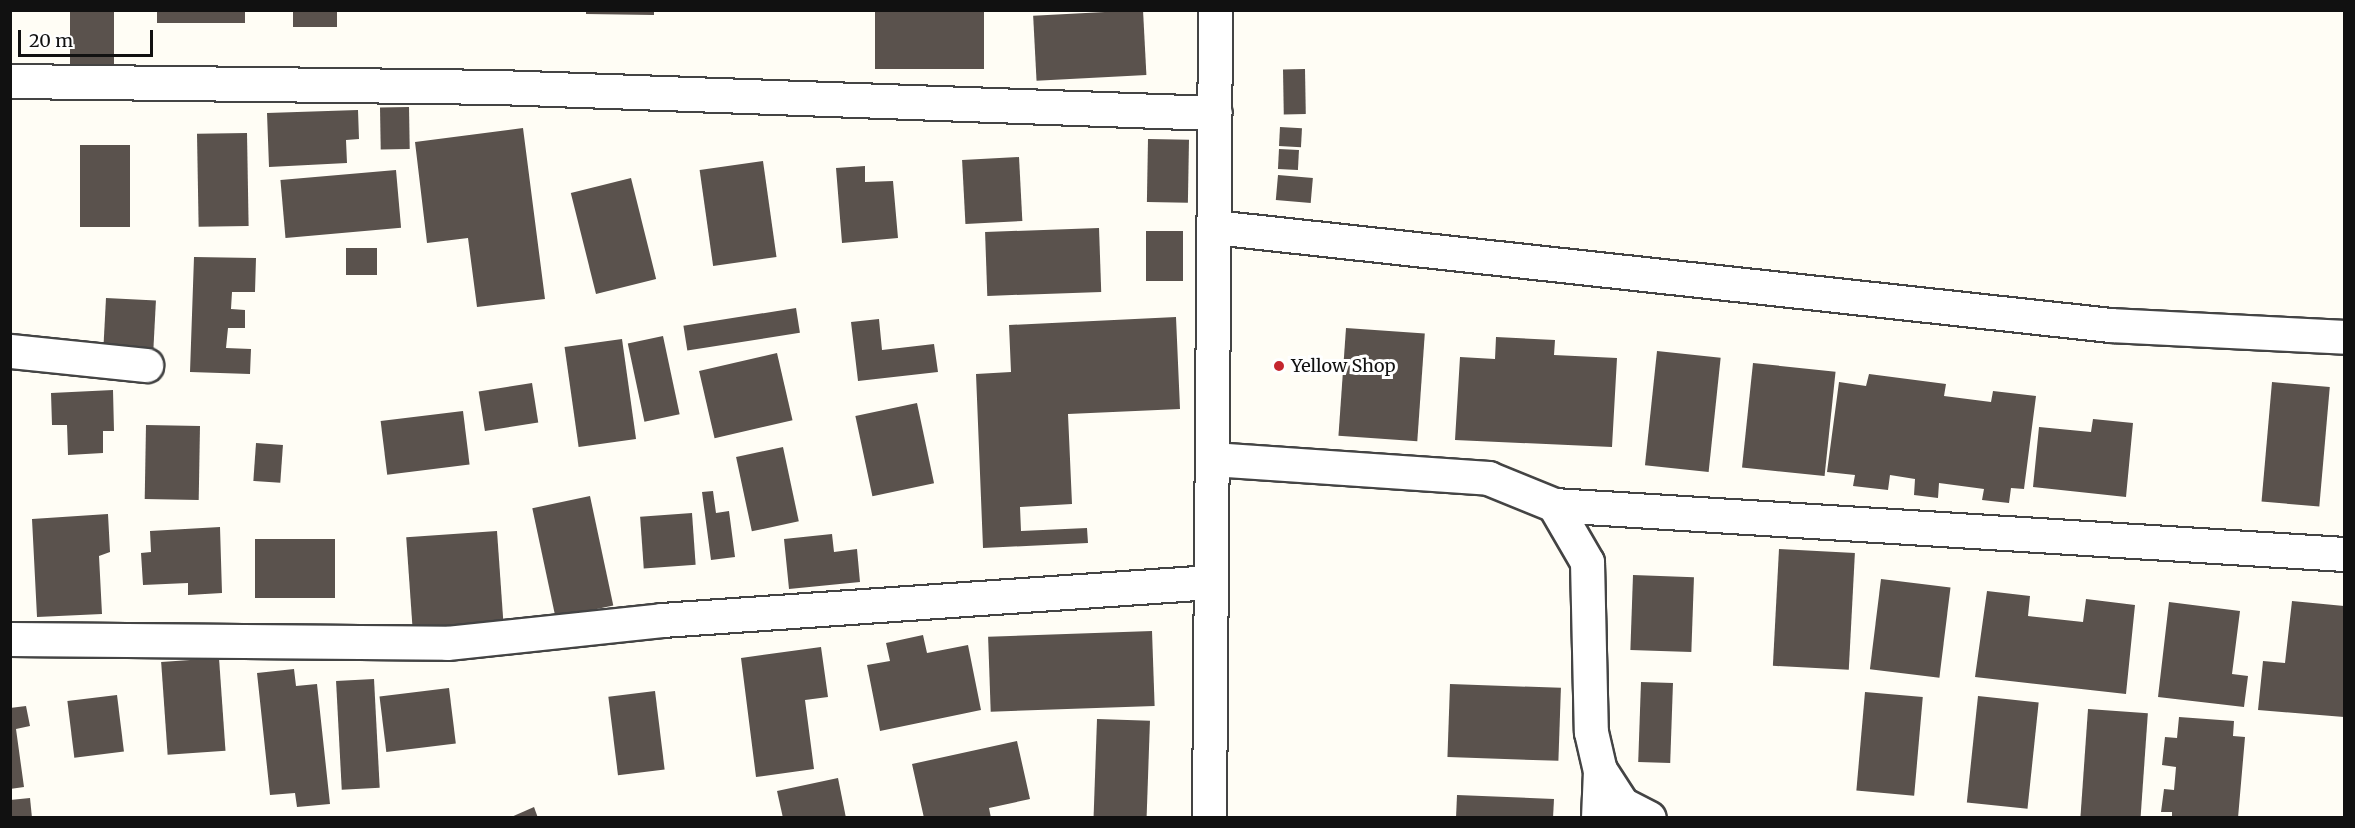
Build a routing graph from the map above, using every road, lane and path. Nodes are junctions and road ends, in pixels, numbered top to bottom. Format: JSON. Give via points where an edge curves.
{"nodes":[{"id":1,"x":1215,"y":10,"type":"edge"},
{"id":2,"x":10,"y":81,"type":"edge"},
{"id":3,"x":1215,"y":113,"type":"junction"},
{"id":4,"x":1214,"y":227,"type":"junction"},
{"id":5,"x":2344,"y":337,"type":"edge"},
{"id":6,"x":10,"y":351,"type":"edge"},
{"id":7,"x":146,"y":365,"type":"dead end"},
{"id":8,"x":1212,"y":459,"type":"junction"},
{"id":9,"x":1554,"y":505,"type":"junction"},
{"id":10,"x":2344,"y":554,"type":"edge"},
{"id":11,"x":1211,"y":582,"type":"junction"},
{"id":12,"x":10,"y":639,"type":"edge"},
{"id":13,"x":1600,"y":770,"type":"junction"},
{"id":14,"x":1209,"y":818,"type":"edge"},
{"id":15,"x":1598,"y":818,"type":"edge"},
{"id":16,"x":1649,"y":818,"type":"edge"}],
"edges":[{"from":1,"to":3,"type":"street"},
{"from":2,"to":3,"type":"street","via":[[498,87]]},
{"from":3,"to":4,"type":"street"},
{"from":4,"to":5,"type":"street","via":[[2111,325]]},
{"from":4,"to":8,"type":"street"},
{"from":6,"to":7,"type":"street"},
{"from":8,"to":9,"type":"street","via":[[1488,478]]},
{"from":8,"to":11,"type":"street"},
{"from":9,"to":10,"type":"street"},
{"from":9,"to":13,"type":"street","via":[[1587,562],[1590,732]]},
{"from":11,"to":12,"type":"street","via":[[662,620],[447,644]]},
{"from":11,"to":14,"type":"street"},
{"from":13,"to":15,"type":"street"},
{"from":13,"to":16,"type":"street","via":[[1622,804]]}]}
